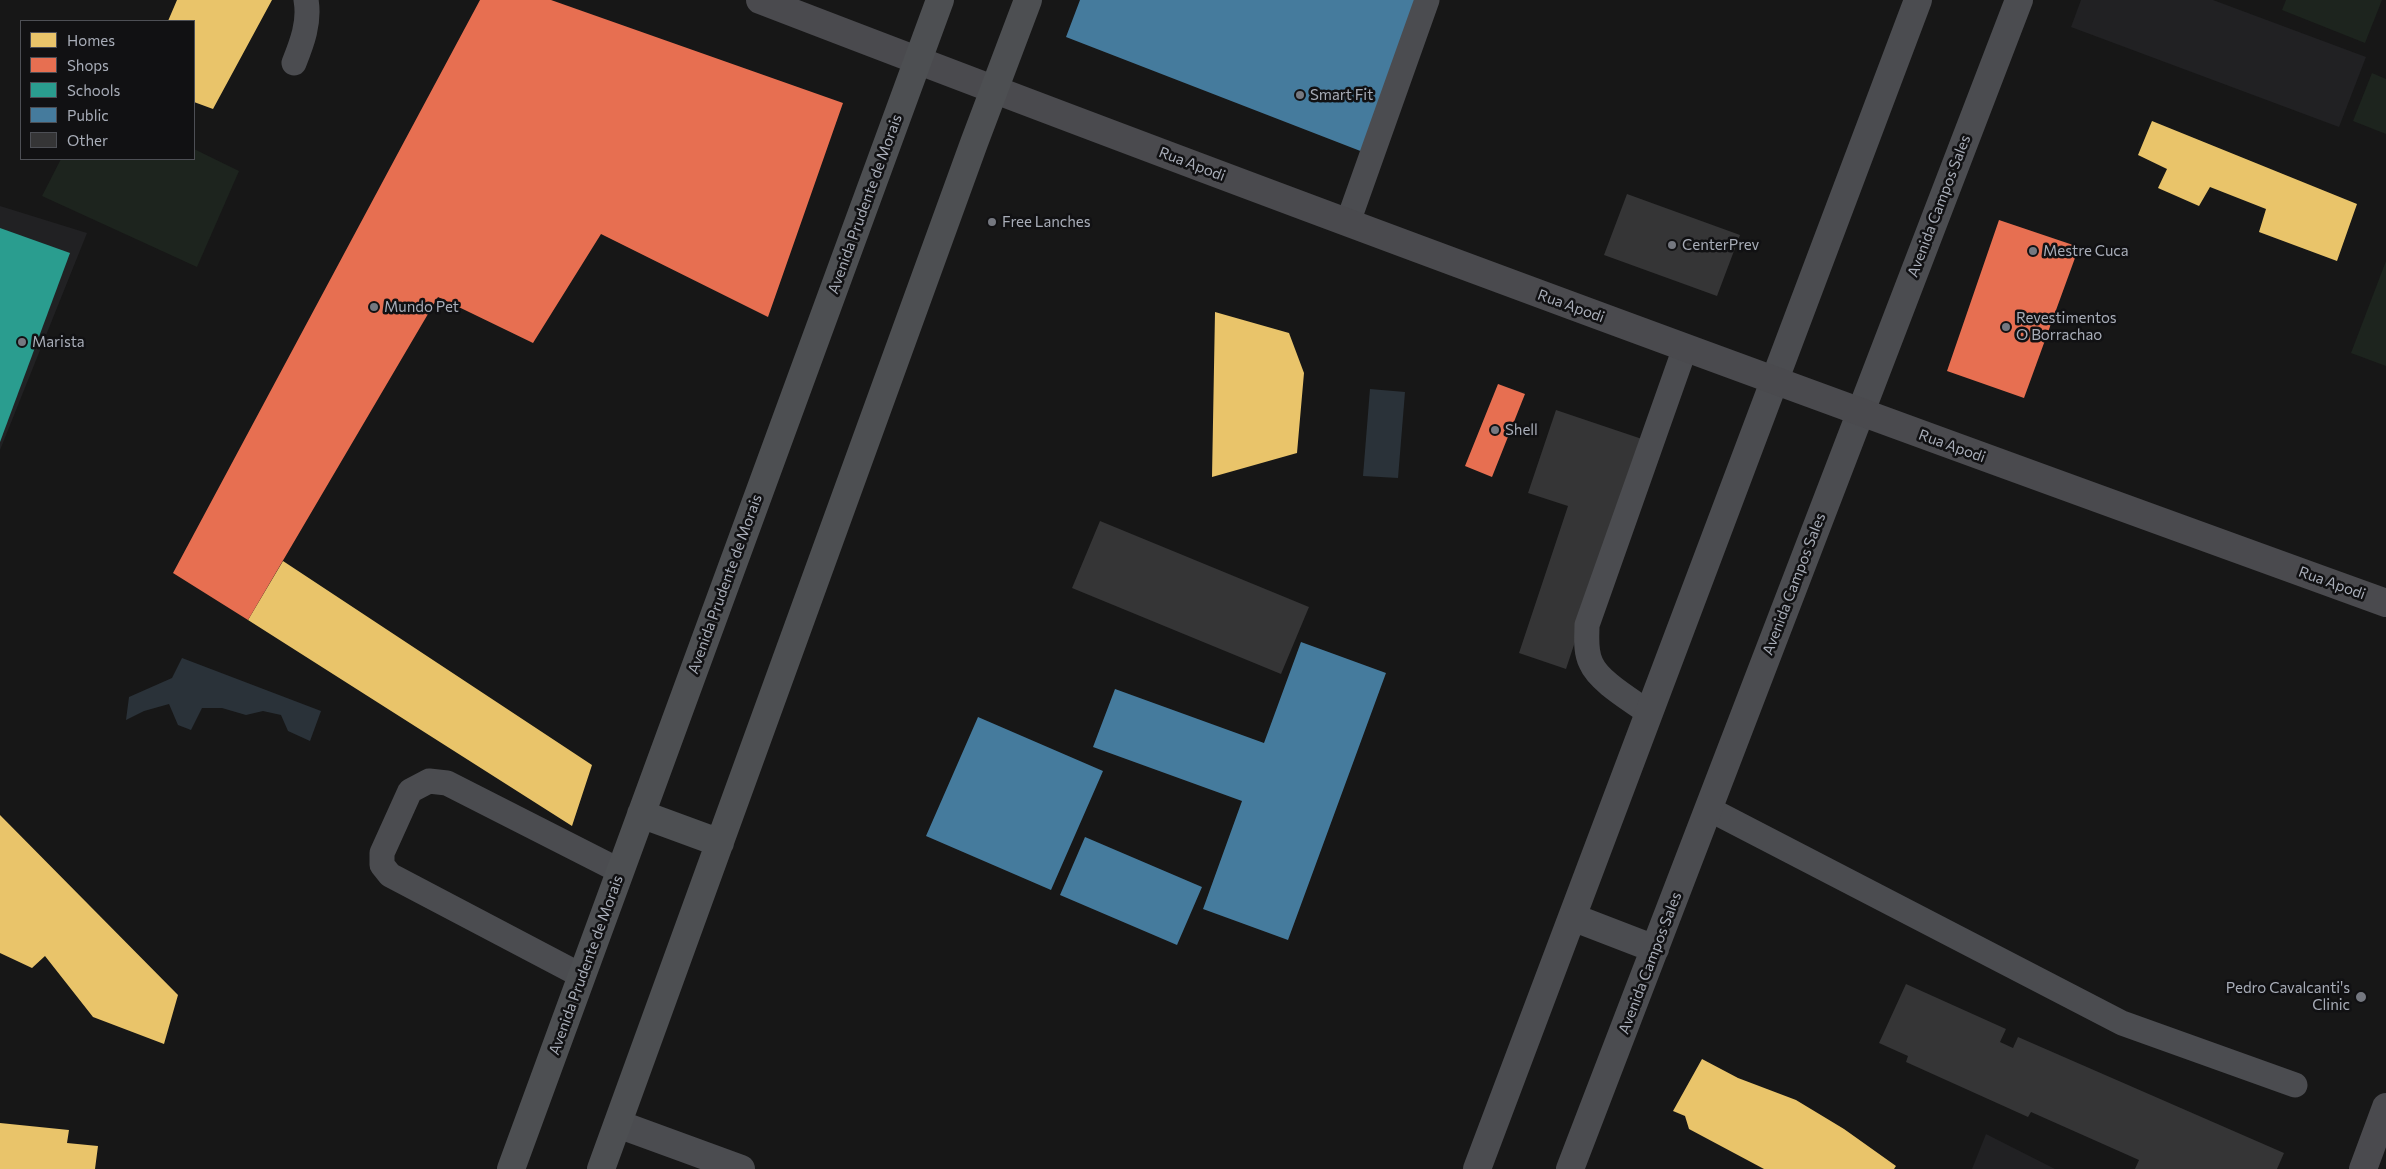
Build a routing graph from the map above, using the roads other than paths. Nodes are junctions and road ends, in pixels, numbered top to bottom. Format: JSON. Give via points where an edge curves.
{"nodes":[{"id":1,"x":306,"y":0,"type":"edge"},
{"id":2,"x":760,"y":0,"type":"edge"},
{"id":3,"x":940,"y":0,"type":"edge"},
{"id":4,"x":1028,"y":0,"type":"edge"},
{"id":5,"x":1427,"y":0,"type":"edge"},
{"id":6,"x":1918,"y":0,"type":"edge"},
{"id":7,"x":2019,"y":0,"type":"edge"},
{"id":8,"x":918,"y":61,"type":"junction"},
{"id":9,"x":294,"y":64,"type":"dead end"},
{"id":10,"x":994,"y":90,"type":"junction"},
{"id":11,"x":1348,"y":222,"type":"junction"},
{"id":12,"x":1685,"y":348,"type":"junction"},
{"id":13,"x":1775,"y":382,"type":"junction"},
{"id":14,"x":1859,"y":412,"type":"junction"},
{"id":15,"x":2386,"y":603,"type":"edge"},
{"id":16,"x":1649,"y":713,"type":"junction"},
{"id":17,"x":1709,"y":809,"type":"junction"},
{"id":18,"x":641,"y":814,"type":"junction"},
{"id":19,"x":720,"y":843,"type":"junction"},
{"id":20,"x":620,"y":871,"type":"junction"},
{"id":21,"x":1572,"y":917,"type":"junction"},
{"id":22,"x":1656,"y":948,"type":"junction"},
{"id":23,"x":582,"y":976,"type":"junction"},
{"id":24,"x":2295,"y":1085,"type":"dead end"},
{"id":25,"x":2386,"y":1108,"type":"edge"},
{"id":26,"x":618,"y":1124,"type":"junction"},
{"id":27,"x":511,"y":1169,"type":"edge"},
{"id":28,"x":601,"y":1169,"type":"edge"},
{"id":29,"x":741,"y":1169,"type":"edge"},
{"id":30,"x":1477,"y":1169,"type":"edge"},
{"id":31,"x":1570,"y":1169,"type":"edge"},
{"id":32,"x":2363,"y":1169,"type":"edge"}],
"edges":[{"from":1,"to":9,"type":"lane","via":[[304,39]]},
{"from":2,"to":8,"type":"main road","name":"Rua Apodi"},
{"from":3,"to":8,"type":"main road","name":"Avenida Prudente de Morais"},
{"from":4,"to":10,"type":"main road"},
{"from":5,"to":11,"type":"lane"},
{"from":6,"to":13,"type":"street"},
{"from":7,"to":14,"type":"street","name":"Avenida Campos Sales"},
{"from":8,"to":10,"type":"main road","name":"Rua Apodi"},
{"from":8,"to":18,"type":"main road","name":"Avenida Prudente de Morais"},
{"from":10,"to":11,"type":"main road","name":"Rua Apodi"},
{"from":10,"to":19,"type":"main road"},
{"from":11,"to":12,"type":"main road","name":"Rua Apodi"},
{"from":12,"to":13,"type":"main road","name":"Rua Apodi"},
{"from":12,"to":16,"type":"lane","via":[[1587,625],[1591,664],[1602,678]]},
{"from":13,"to":14,"type":"main road","name":"Rua Apodi"},
{"from":13,"to":16,"type":"street"},
{"from":14,"to":15,"type":"main road","name":"Rua Apodi"},
{"from":14,"to":17,"type":"street","name":"Avenida Campos Sales"},
{"from":16,"to":21,"type":"street"},
{"from":17,"to":22,"type":"street","name":"Avenida Campos Sales"},
{"from":17,"to":24,"type":"lane","via":[[2122,1024]]},
{"from":18,"to":19,"type":"main road"},
{"from":18,"to":20,"type":"main road","name":"Avenida Prudente de Morais"},
{"from":19,"to":26,"type":"main road"},
{"from":20,"to":23,"type":"main road","name":"Avenida Prudente de Morais"},
{"from":20,"to":23,"type":"lane","via":[[447,784],[429,781],[410,791],[382,853],[382,865],[390,875]]},
{"from":21,"to":22,"type":"street"},
{"from":21,"to":30,"type":"street"},
{"from":22,"to":31,"type":"street","name":"Avenida Campos Sales"},
{"from":23,"to":27,"type":"main road","name":"Avenida Prudente de Morais"},
{"from":25,"to":32,"type":"main road"},
{"from":26,"to":28,"type":"main road"},
{"from":26,"to":29,"type":"street"}]}
